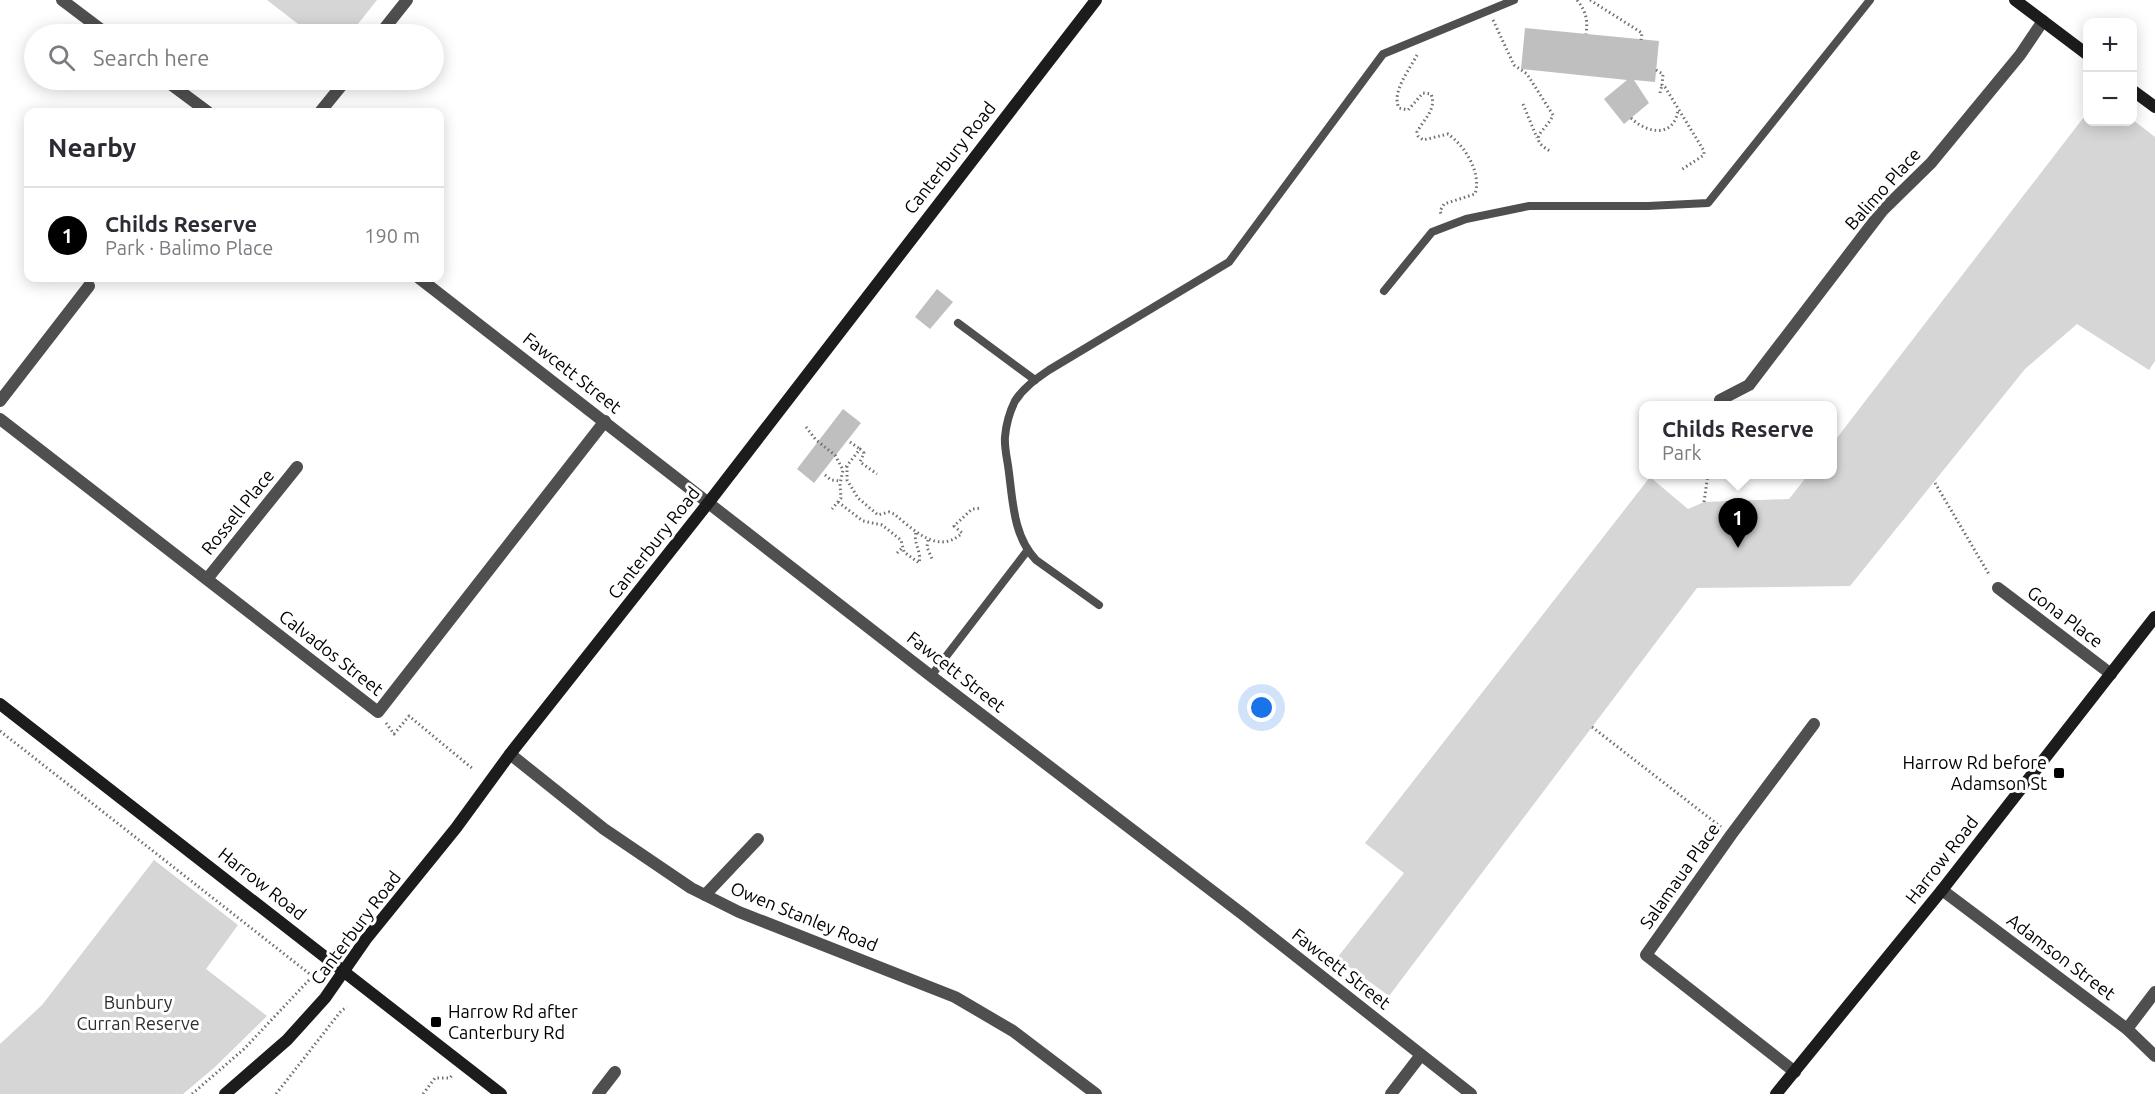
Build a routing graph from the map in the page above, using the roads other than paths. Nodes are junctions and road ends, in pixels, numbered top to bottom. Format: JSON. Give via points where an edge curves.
{"nodes":[{"id":1,"x":62,"y":0,"type":"edge"},
{"id":2,"x":407,"y":0,"type":"edge"},
{"id":3,"x":1096,"y":0,"type":"edge"},
{"id":4,"x":1514,"y":0,"type":"edge"},
{"id":5,"x":1870,"y":0,"type":"edge"},
{"id":6,"x":2015,"y":0,"type":"edge"},
{"id":7,"x":2043,"y":21,"type":"junction"},
{"id":8,"x":94,"y":24,"type":"edge"},
{"id":9,"x":388,"y":24,"type":"edge"},
{"id":10,"x":2083,"y":51,"type":"edge"},
{"id":11,"x":178,"y":90,"type":"edge"},
{"id":12,"x":338,"y":90,"type":"edge"},
{"id":13,"x":2137,"y":93,"type":"edge"},
{"id":14,"x":2155,"y":107,"type":"edge"},
{"id":15,"x":203,"y":108,"type":"edge"},
{"id":16,"x":323,"y":108,"type":"edge"},
{"id":17,"x":424,"y":282,"type":"edge"},
{"id":18,"x":88,"y":286,"type":"dead end"},
{"id":19,"x":1384,"y":291,"type":"dead end"},
{"id":20,"x":958,"y":322,"type":"dead end"},
{"id":21,"x":1035,"y":380,"type":"junction"},
{"id":22,"x":1719,"y":400,"type":"dead end"},
{"id":23,"x":0,"y":401,"type":"edge"},
{"id":24,"x":0,"y":419,"type":"edge"},
{"id":25,"x":605,"y":421,"type":"junction"},
{"id":26,"x":297,"y":467,"type":"dead end"},
{"id":27,"x":709,"y":502,"type":"junction"},
{"id":28,"x":1027,"y":551,"type":"junction"},
{"id":29,"x":207,"y":579,"type":"junction"},
{"id":30,"x":1998,"y":588,"type":"road end"},
{"id":31,"x":1099,"y":605,"type":"dead end"},
{"id":32,"x":2155,"y":617,"type":"edge"},
{"id":33,"x":2111,"y":674,"type":"junction"},
{"id":34,"x":932,"y":676,"type":"junction"},
{"id":35,"x":0,"y":704,"type":"edge"},
{"id":36,"x":1814,"y":724,"type":"dead end"},
{"id":37,"x":510,"y":754,"type":"junction"},
{"id":38,"x":758,"y":839,"type":"dead end"},
{"id":39,"x":1942,"y":890,"type":"junction"},
{"id":40,"x":705,"y":895,"type":"junction"},
{"id":41,"x":344,"y":971,"type":"junction"},
{"id":42,"x":2155,"y":992,"type":"edge"},
{"id":43,"x":2127,"y":1029,"type":"junction"},
{"id":44,"x":1421,"y":1055,"type":"junction"},
{"id":45,"x":2155,"y":1056,"type":"edge"},
{"id":46,"x":615,"y":1072,"type":"dead end"},
{"id":47,"x":1795,"y":1072,"type":"junction"},
{"id":48,"x":225,"y":1094,"type":"edge"},
{"id":49,"x":501,"y":1094,"type":"edge"},
{"id":50,"x":598,"y":1094,"type":"edge"},
{"id":51,"x":1096,"y":1094,"type":"edge"},
{"id":52,"x":1391,"y":1094,"type":"edge"},
{"id":53,"x":1471,"y":1094,"type":"edge"},
{"id":54,"x":1776,"y":1094,"type":"edge"}],
"edges":[{"from":1,"to":8,"type":"street"},
{"from":2,"to":9,"type":"street"},
{"from":3,"to":27,"type":"main road","name":"Canterbury Road"},
{"from":4,"to":21,"type":"lane","via":[[1383,54],[1229,262]]},
{"from":5,"to":19,"type":"lane","via":[[1708,203],[1529,206],[1466,219],[1432,232]]},
{"from":6,"to":7,"type":"main road"},
{"from":7,"to":10,"type":"main road"},
{"from":7,"to":22,"type":"street","name":"Balimo Place","via":[[1931,163],[1882,211],[1749,385]]},
{"from":11,"to":15,"type":"street"},
{"from":12,"to":16,"type":"street"},
{"from":13,"to":14,"type":"main road"},
{"from":17,"to":25,"type":"street","name":"Fawcett Street"},
{"from":18,"to":23,"type":"street"},
{"from":20,"to":21,"type":"lane"},
{"from":21,"to":28,"type":"lane","via":[[1014,403],[1005,439],[1016,520]]},
{"from":24,"to":29,"type":"street","name":"Calvados Street"},
{"from":25,"to":27,"type":"street","name":"Fawcett Street"},
{"from":25,"to":29,"type":"street","name":"Calvados Street","via":[[378,712]]},
{"from":26,"to":29,"type":"street","name":"Rossell Place"},
{"from":27,"to":34,"type":"street","name":"Fawcett Street"},
{"from":27,"to":37,"type":"main road","name":"Canterbury Road"},
{"from":28,"to":31,"type":"lane"},
{"from":28,"to":34,"type":"lane"},
{"from":30,"to":33,"type":"street","name":"Gona Place"},
{"from":32,"to":33,"type":"main road","name":"Harrow Road"},
{"from":33,"to":39,"type":"main road","name":"Harrow Road"},
{"from":34,"to":44,"type":"street","name":"Fawcett Street"},
{"from":35,"to":41,"type":"main road","name":"Harrow Road"},
{"from":36,"to":47,"type":"street","name":"Salamaua Place","via":[[1646,955]]},
{"from":37,"to":40,"type":"street","name":"Owen Stanley Road","via":[[604,829]]},
{"from":37,"to":41,"type":"main road","name":"Canterbury Road"},
{"from":38,"to":40,"type":"street"},
{"from":39,"to":43,"type":"street","name":"Adamson Street"},
{"from":39,"to":47,"type":"main road","name":"Harrow Road"},
{"from":40,"to":51,"type":"street","name":"Owen Stanley Road","via":[[955,997],[1013,1031]]},
{"from":41,"to":48,"type":"main road","name":"Canterbury Road","via":[[303,1024]]},
{"from":41,"to":49,"type":"main road","name":"Harrow Road"},
{"from":42,"to":43,"type":"street"},
{"from":43,"to":45,"type":"street","name":"Adamson Street"},
{"from":44,"to":52,"type":"street"},
{"from":44,"to":53,"type":"street","name":"Fawcett Street"},
{"from":46,"to":50,"type":"street"},
{"from":47,"to":54,"type":"main road","name":"Harrow Road"}]}
